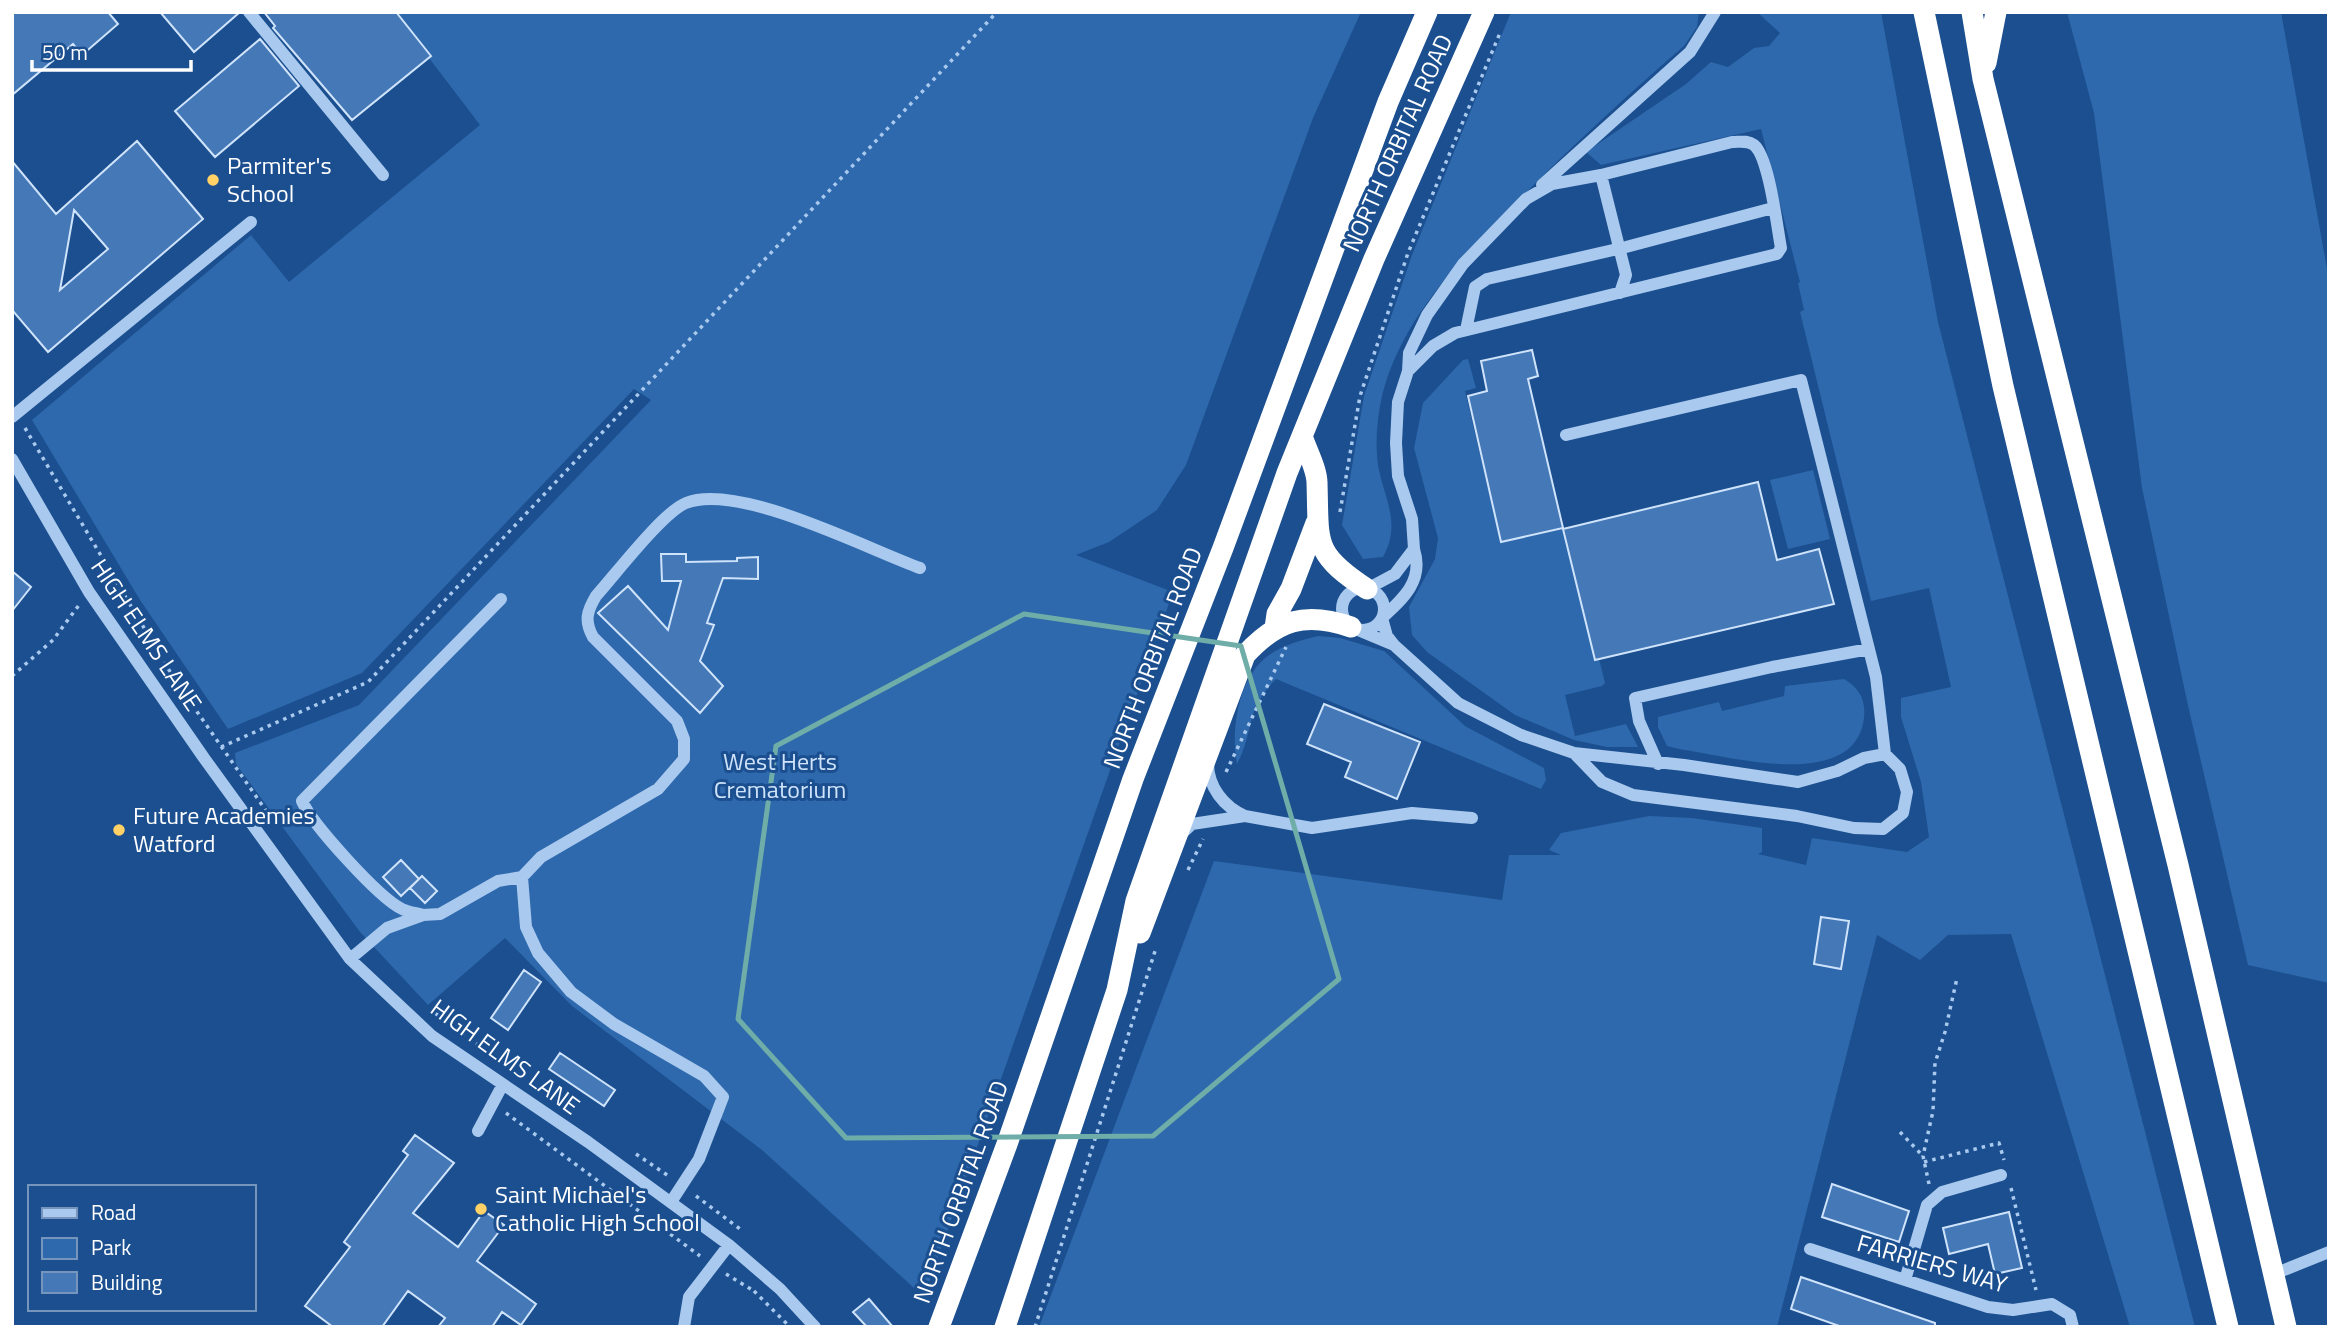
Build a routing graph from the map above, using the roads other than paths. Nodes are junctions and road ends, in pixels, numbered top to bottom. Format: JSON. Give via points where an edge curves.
{"nodes":[{"id":1,"x":249,"y":12,"type":"edge"},
{"id":2,"x":1427,"y":12,"type":"edge"},
{"id":3,"x":1485,"y":12,"type":"edge"},
{"id":4,"x":1716,"y":12,"type":"edge"},
{"id":5,"x":1924,"y":12,"type":"edge"},
{"id":6,"x":1972,"y":12,"type":"edge"},
{"id":7,"x":1996,"y":12,"type":"edge"},
{"id":8,"x":1983,"y":79,"type":"junction"},
{"id":9,"x":383,"y":175,"type":"dead end"},
{"id":10,"x":1601,"y":175,"type":"junction"},
{"id":11,"x":1537,"y":191,"type":"junction"},
{"id":12,"x":1773,"y":208,"type":"junction"},
{"id":13,"x":251,"y":222,"type":"dead end"},
{"id":14,"x":1620,"y":248,"type":"junction"},
{"id":15,"x":1620,"y":293,"type":"junction"},
{"id":16,"x":1466,"y":330,"type":"junction"},
{"id":17,"x":1408,"y":371,"type":"junction"},
{"id":18,"x":12,"y":417,"type":"edge"},
{"id":19,"x":1566,"y":435,"type":"dead end"},
{"id":20,"x":1302,"y":436,"type":"junction"},
{"id":21,"x":12,"y":458,"type":"edge"},
{"id":22,"x":1316,"y":523,"type":"junction"},
{"id":23,"x":1414,"y":549,"type":"junction"},
{"id":24,"x":920,"y":568,"type":"dead end"},
{"id":25,"x":1367,"y":589,"type":"junction"},
{"id":26,"x":501,"y":599,"type":"dead end"},
{"id":27,"x":1382,"y":618,"type":"junction"},
{"id":28,"x":1275,"y":628,"type":"junction"},
{"id":29,"x":1354,"y":628,"type":"junction"},
{"id":30,"x":1394,"y":645,"type":"junction"},
{"id":31,"x":1869,"y":649,"type":"junction"},
{"id":32,"x":1209,"y":745,"type":"junction"},
{"id":33,"x":1574,"y":753,"type":"junction"},
{"id":34,"x":1885,"y":754,"type":"junction"},
{"id":35,"x":1658,"y":764,"type":"junction"},
{"id":36,"x":1245,"y":816,"type":"junction"},
{"id":37,"x":1472,"y":817,"type":"dead end"},
{"id":38,"x":1170,"y":851,"type":"junction"},
{"id":39,"x":522,"y":877,"type":"junction"},
{"id":40,"x":423,"y":915,"type":"junction"},
{"id":41,"x":350,"y":959,"type":"junction"},
{"id":42,"x":1117,"y":990,"type":"junction"},
{"id":43,"x":502,"y":1086,"type":"junction"},
{"id":44,"x":478,"y":1131,"type":"dead end"},
{"id":45,"x":2005,"y":1175,"type":"road end"},
{"id":46,"x":671,"y":1202,"type":"junction"},
{"id":47,"x":729,"y":1245,"type":"junction"},
{"id":48,"x":1810,"y":1249,"type":"dead end"},
{"id":49,"x":2329,"y":1252,"type":"edge"},
{"id":50,"x":2274,"y":1274,"type":"junction"},
{"id":51,"x":1905,"y":1280,"type":"junction"},
{"id":52,"x":684,"y":1327,"type":"edge"},
{"id":53,"x":815,"y":1327,"type":"edge"},
{"id":54,"x":939,"y":1327,"type":"edge"},
{"id":55,"x":1005,"y":1327,"type":"edge"},
{"id":56,"x":2073,"y":1327,"type":"edge"},
{"id":57,"x":2228,"y":1327,"type":"edge"},
{"id":58,"x":2286,"y":1327,"type":"edge"}],
"edges":[{"from":1,"to":9,"type":"street"},
{"from":2,"to":54,"type":"highway","name":"NORTH ORBITAL ROAD","via":[[1133,779]]},
{"from":3,"to":20,"type":"highway","name":"NORTH ORBITAL ROAD","via":[[1374,259]]},
{"from":4,"to":11,"type":"street","via":[[1690,52]]},
{"from":5,"to":57,"type":"highway","via":[[2003,386]]},
{"from":6,"to":8,"type":"highway"},
{"from":7,"to":8,"type":"highway"},
{"from":8,"to":50,"type":"highway"},
{"from":10,"to":11,"type":"street"},
{"from":10,"to":12,"type":"street","via":[[1746,141],[1756,146],[1763,161]]},
{"from":10,"to":14,"type":"street"},
{"from":11,"to":17,"type":"street","via":[[1464,264],[1427,315],[1409,353]]},
{"from":12,"to":14,"type":"street"},
{"from":12,"to":15,"type":"street","via":[[1781,248],[1777,254]]},
{"from":13,"to":18,"type":"street"},
{"from":14,"to":15,"type":"street","via":[[1626,275]]},
{"from":14,"to":16,"type":"street","via":[[1480,282]]},
{"from":15,"to":16,"type":"street"},
{"from":16,"to":17,"type":"street","via":[[1444,338]]},
{"from":17,"to":23,"type":"street","via":[[1398,402],[1395,443]]},
{"from":19,"to":31,"type":"street","via":[[1801,380]]},
{"from":20,"to":22,"type":"highway","via":[[1318,482]]},
{"from":20,"to":42,"type":"highway","name":"NORTH ORBITAL ROAD","via":[[1136,901]]},
{"from":21,"to":41,"type":"street","name":"HIGH ELMS LANE","via":[[89,593]]},
{"from":22,"to":25,"type":"highway","via":[[1327,556]]},
{"from":22,"to":28,"type":"highway"},
{"from":23,"to":25,"type":"street","via":[[1395,575]]},
{"from":23,"to":27,"type":"street","via":[[1418,573],[1413,584]]},
{"from":24,"to":39,"type":"street","via":[[737,499],[684,503],[596,596],[586,625],[677,722],[684,739],[684,759],[658,789],[541,857]]},
{"from":25,"to":27,"type":"street","via":[[1380,597]]},
{"from":25,"to":29,"type":"street","via":[[1353,591],[1343,602],[1343,616]]},
{"from":26,"to":40,"type":"street","via":[[302,801],[309,818],[380,891],[400,908]]},
{"from":27,"to":29,"type":"street","via":[[1372,628]]},
{"from":27,"to":30,"type":"street"},
{"from":28,"to":29,"type":"highway","via":[[1297,620],[1330,619]]},
{"from":28,"to":32,"type":"highway","via":[[1245,655]]},
{"from":29,"to":30,"type":"street"},
{"from":30,"to":33,"type":"street","via":[[1458,703],[1521,735]]},
{"from":31,"to":34,"type":"street"},
{"from":31,"to":35,"type":"street","via":[[1635,698],[1639,721]]},
{"from":32,"to":36,"type":"street","via":[[1208,768],[1218,794]]},
{"from":32,"to":38,"type":"highway"},
{"from":33,"to":34,"type":"street","via":[[1602,782],[1633,795],[1854,828],[1883,828],[1903,813],[1908,792],[1900,769]]},
{"from":33,"to":35,"type":"street"},
{"from":34,"to":35,"type":"street","via":[[1798,782]]},
{"from":36,"to":37,"type":"street","via":[[1312,828],[1412,813]]},
{"from":36,"to":38,"type":"street","via":[[1209,820],[1184,830]]},
{"from":38,"to":42,"type":"highway"},
{"from":39,"to":40,"type":"street","via":[[498,881],[440,914]]},
{"from":39,"to":46,"type":"street","via":[[526,927],[538,953],[570,992],[614,1024],[704,1076],[723,1097],[699,1159]]},
{"from":40,"to":41,"type":"street","via":[[387,928]]},
{"from":41,"to":43,"type":"street","name":"HIGH ELMS LANE","via":[[432,1036]]},
{"from":42,"to":55,"type":"highway","name":"NORTH ORBITAL ROAD"},
{"from":43,"to":44,"type":"street"},
{"from":43,"to":46,"type":"street","name":"HIGH ELMS LANE"},
{"from":45,"to":51,"type":"street","via":[[1942,1192],[1932,1199]]},
{"from":46,"to":47,"type":"street","name":"HIGH ELMS LANE"},
{"from":47,"to":52,"type":"street","via":[[689,1297]]},
{"from":47,"to":53,"type":"street","name":"HIGH ELMS LANE"},
{"from":48,"to":51,"type":"street","name":"FARRIERS WAY"},
{"from":49,"to":50,"type":"street"},
{"from":50,"to":58,"type":"highway"},
{"from":51,"to":56,"type":"street","name":"FARRIERS WAY","via":[[1988,1307],[2061,1307],[2070,1315]]}]}
